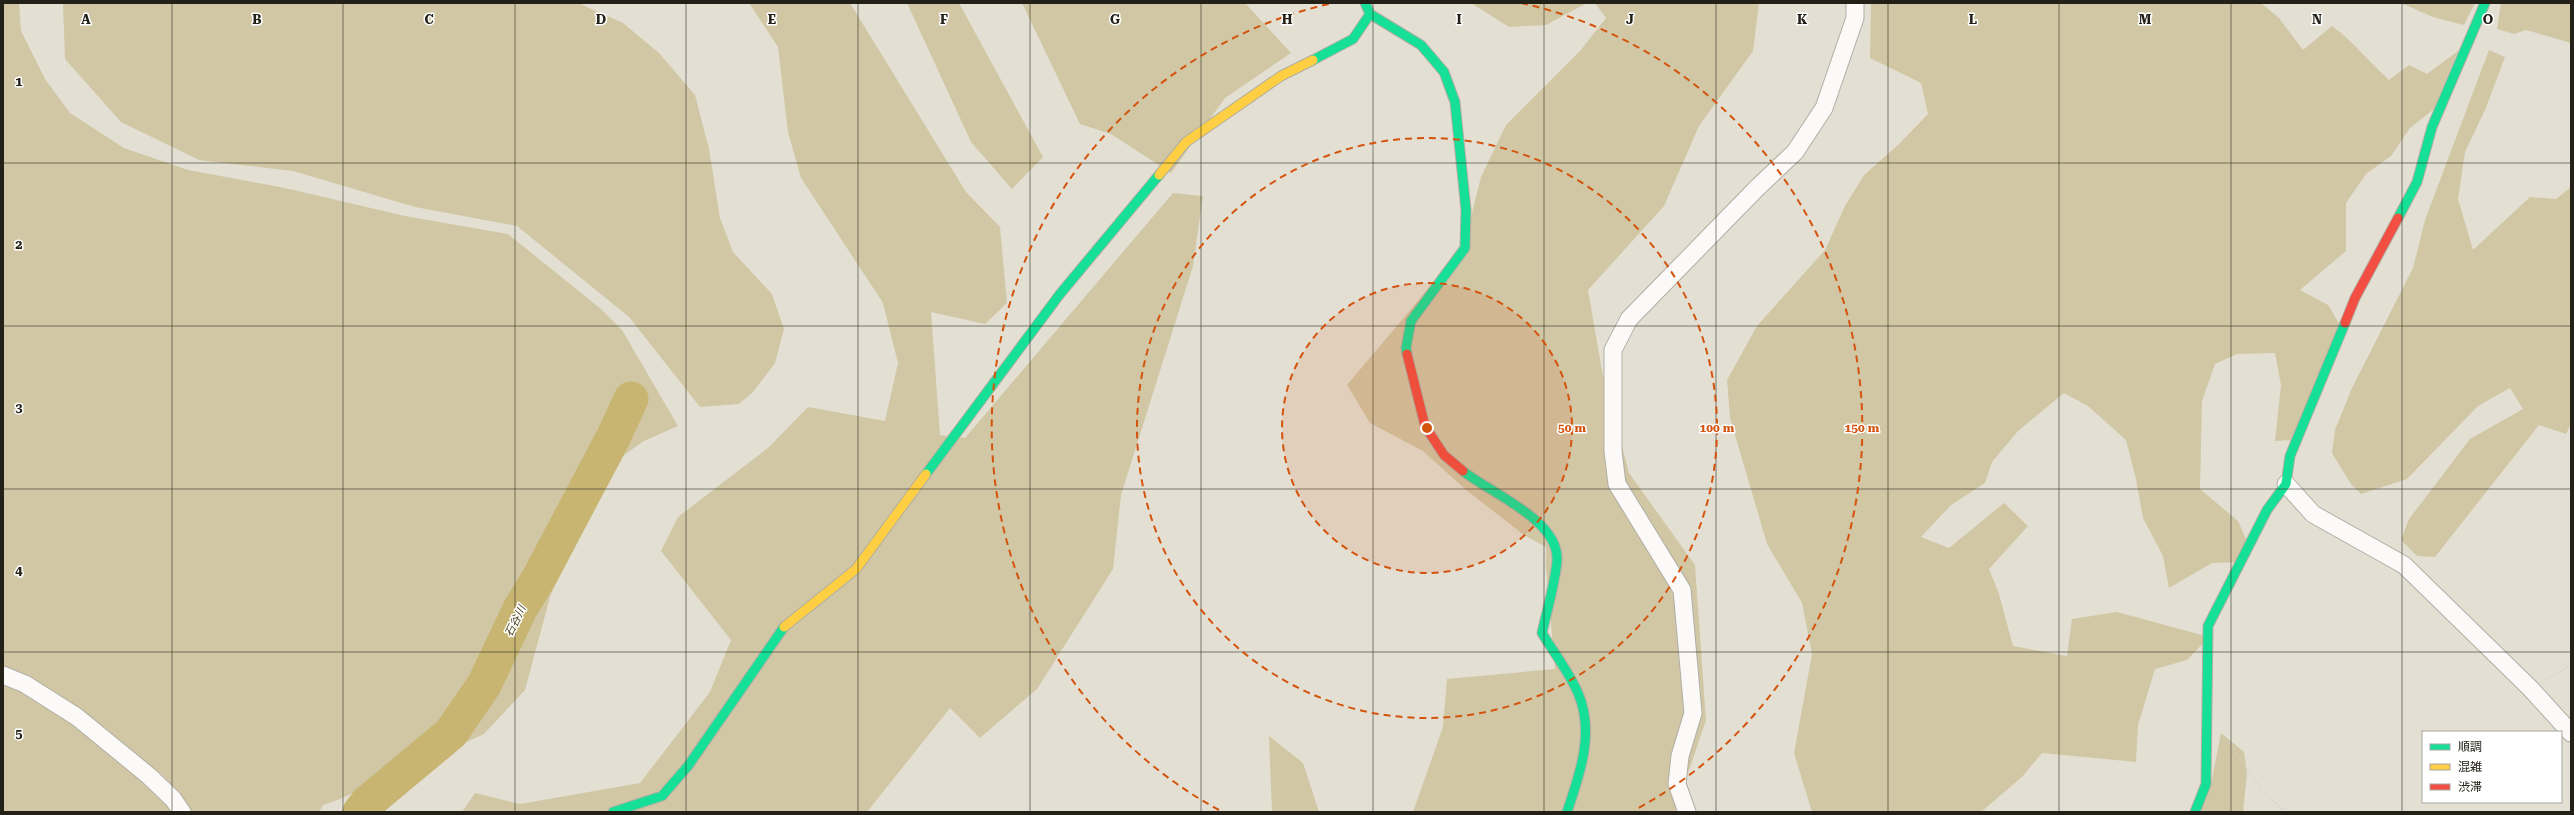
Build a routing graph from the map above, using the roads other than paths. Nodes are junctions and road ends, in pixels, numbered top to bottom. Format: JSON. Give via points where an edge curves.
{"nodes":[{"id":1,"x":1365,"y":3,"type":"edge"},
{"id":2,"x":1855,"y":3,"type":"edge"},
{"id":3,"x":2485,"y":3,"type":"edge"},
{"id":4,"x":1370,"y":14,"type":"junction"},
{"id":5,"x":2286,"y":484,"type":"junction"},
{"id":6,"x":3,"y":675,"type":"edge"},
{"id":7,"x":2571,"y":733,"type":"edge"},
{"id":8,"x":182,"y":812,"type":"edge"},
{"id":9,"x":613,"y":812,"type":"edge"},
{"id":10,"x":1567,"y":812,"type":"edge"},
{"id":11,"x":1687,"y":812,"type":"edge"},
{"id":12,"x":2195,"y":812,"type":"edge"}],
"edges":[{"from":1,"to":4,"type":"street"},
{"from":2,"to":11,"type":"street","via":[[1855,18],[1824,108],[1795,152],[1756,188],[1629,319],[1614,350],[1613,451],[1617,484],[1682,590],[1693,713],[1680,756],[1677,784]]},
{"from":3,"to":5,"type":"street","via":[[2432,127],[2418,182],[2355,298],[2290,456]]},
{"from":4,"to":9,"type":"street","via":[[1353,40],[1281,76],[1186,142],[1060,294],[856,569],[782,629],[688,766],[662,796]]},
{"from":4,"to":10,"type":"street","via":[[1421,45],[1444,72],[1455,102],[1466,210],[1465,248],[1411,321],[1406,348],[1424,426],[1444,455],[1475,481],[1536,519],[1555,544],[1557,560],[1542,632],[1578,694],[1586,722],[1580,774]]},
{"from":5,"to":7,"type":"street","via":[[2313,514],[2404,565],[2530,688]]},
{"from":5,"to":12,"type":"street","via":[[2267,510],[2208,626],[2206,784]]},
{"from":6,"to":8,"type":"street","via":[[25,684],[77,717],[149,776],[173,799]]}]}
